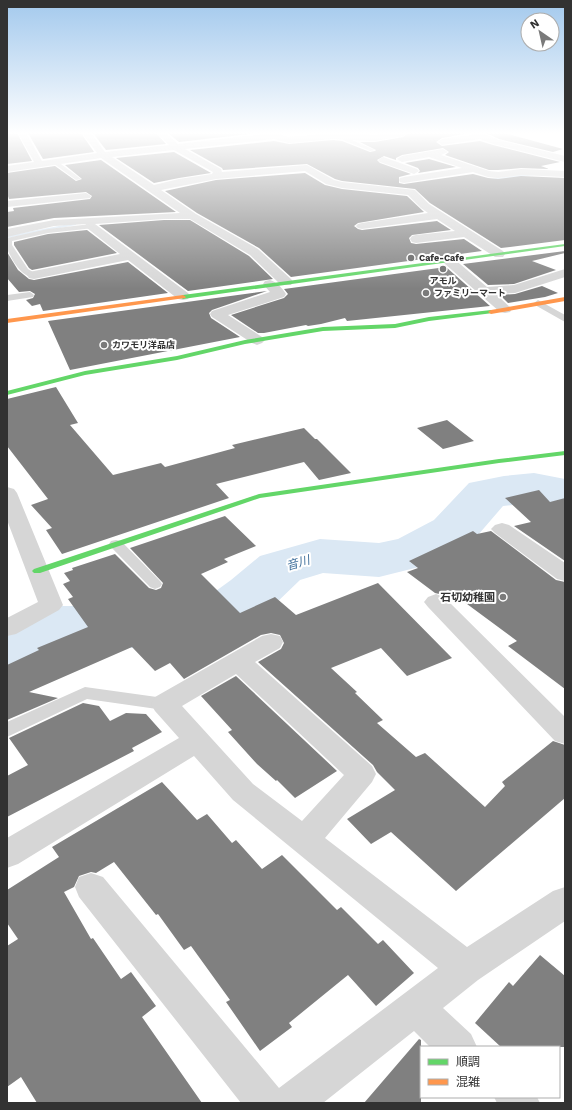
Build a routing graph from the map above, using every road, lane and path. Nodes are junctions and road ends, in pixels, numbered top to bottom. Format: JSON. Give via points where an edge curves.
{"nodes":[{"id":1,"x":146,"y":185,"type":"edge"},
{"id":2,"x":168,"y":185,"type":"edge"},
{"id":3,"x":341,"y":185,"type":"edge"},
{"id":4,"x":152,"y":189,"type":"junction"},
{"id":5,"x":86,"y":196,"type":"dead end"},
{"id":6,"x":36,"y":201,"type":"junction"},
{"id":7,"x":7,"y":204,"type":"edge"},
{"id":8,"x":373,"y":211,"type":"dead end"},
{"id":9,"x":439,"y":215,"type":"junction"},
{"id":10,"x":192,"y":216,"type":"junction"},
{"id":11,"x":73,"y":222,"type":"junction"},
{"id":12,"x":389,"y":222,"type":"junction"},
{"id":13,"x":91,"y":226,"type":"joint"},
{"id":14,"x":362,"y":226,"type":"dead end"},
{"id":15,"x":7,"y":233,"type":"edge"},
{"id":16,"x":466,"y":233,"type":"junction"},
{"id":17,"x":416,"y":239,"type":"dead end"},
{"id":18,"x":562,"y":247,"type":"edge"},
{"id":19,"x":499,"y":254,"type":"junction"},
{"id":20,"x":130,"y":256,"type":"junction"},
{"id":21,"x":449,"y":261,"type":"junction"},
{"id":22,"x":565,"y":273,"type":"edge"},
{"id":23,"x":34,"y":275,"type":"joint"},
{"id":24,"x":286,"y":282,"type":"junction"},
{"id":25,"x":270,"y":284,"type":"junction"},
{"id":26,"x":484,"y":291,"type":"junction"},
{"id":27,"x":30,"y":295,"type":"dead end"},
{"id":28,"x":183,"y":296,"type":"junction"},
{"id":29,"x":7,"y":298,"type":"edge"},
{"id":30,"x":565,"y":299,"type":"edge"},
{"id":31,"x":538,"y":303,"type":"junction"},
{"id":32,"x":506,"y":309,"type":"junction"},
{"id":33,"x":565,"y":319,"type":"edge"},
{"id":34,"x":7,"y":321,"type":"edge"},
{"id":35,"x":257,"y":340,"type":"junction"},
{"id":36,"x":7,"y":393,"type":"edge"},
{"id":37,"x":565,"y":453,"type":"edge"},
{"id":38,"x":7,"y":493,"type":"edge"},
{"id":39,"x":502,"y":529,"type":"dead end"},
{"id":40,"x":116,"y":544,"type":"junction"},
{"id":41,"x":561,"y":566,"type":"edge"},
{"id":42,"x":37,"y":571,"type":"junction"},
{"id":43,"x":155,"y":584,"type":"dead end"},
{"id":44,"x":436,"y":602,"type":"dead end"},
{"id":45,"x":7,"y":628,"type":"edge"},
{"id":46,"x":271,"y":642,"type":"dead end"},
{"id":47,"x":238,"y":661,"type":"junction"},
{"id":48,"x":164,"y":704,"type":"junction"},
{"id":49,"x":7,"y":730,"type":"edge"},
{"id":50,"x":565,"y":734,"type":"edge"},
{"id":51,"x":197,"y":741,"type":"junction"},
{"id":52,"x":304,"y":841,"type":"junction"},
{"id":53,"x":7,"y":854,"type":"edge"},
{"id":54,"x":91,"y":887,"type":"dead end"},
{"id":55,"x":565,"y":902,"type":"edge"},
{"id":56,"x":466,"y":968,"type":"junction"},
{"id":57,"x":415,"y":1008,"type":"junction"},
{"id":58,"x":457,"y":1046,"type":"edge"},
{"id":59,"x":266,"y":1103,"type":"edge"},
{"id":60,"x":292,"y":1103,"type":"edge"}],
"edges":[{"from":1,"to":4,"type":"street"},
{"from":2,"to":4,"type":"street"},
{"from":3,"to":9,"type":"street","via":[[411,192]]},
{"from":4,"to":10,"type":"street"},
{"from":5,"to":6,"type":"street"},
{"from":6,"to":7,"type":"street"},
{"from":6,"to":11,"type":"street","via":[[49,212]]},
{"from":8,"to":12,"type":"street"},
{"from":9,"to":12,"type":"street"},
{"from":9,"to":16,"type":"street"},
{"from":10,"to":11,"type":"street"},
{"from":10,"to":24,"type":"street","via":[[254,252]]},
{"from":11,"to":15,"type":"street"},
{"from":12,"to":14,"type":"street"},
{"from":13,"to":20,"type":"street"},
{"from":13,"to":23,"type":"lane","via":[[48,231],[8,240],[8,245],[25,271]]},
{"from":16,"to":17,"type":"street"},
{"from":16,"to":19,"type":"street"},
{"from":18,"to":19,"type":"street"},
{"from":19,"to":21,"type":"street"},
{"from":20,"to":23,"type":"street"},
{"from":20,"to":28,"type":"street"},
{"from":21,"to":24,"type":"street"},
{"from":21,"to":26,"type":"street"},
{"from":22,"to":26,"type":"street","via":[[515,289]]},
{"from":24,"to":25,"type":"street"},
{"from":25,"to":28,"type":"street"},
{"from":25,"to":35,"type":"street","via":[[279,294],[217,314]]},
{"from":26,"to":32,"type":"street"},
{"from":27,"to":29,"type":"lane"},
{"from":28,"to":34,"type":"street"},
{"from":30,"to":31,"type":"street"},
{"from":31,"to":32,"type":"street"},
{"from":31,"to":33,"type":"lane"},
{"from":32,"to":35,"type":"street","via":[[395,326],[323,329]]},
{"from":35,"to":36,"type":"street","via":[[156,362],[85,373]]},
{"from":37,"to":40,"type":"street","via":[[259,496]]},
{"from":38,"to":42,"type":"street"},
{"from":39,"to":41,"type":"street"},
{"from":40,"to":42,"type":"street"},
{"from":40,"to":43,"type":"lane"},
{"from":42,"to":45,"type":"street","via":[[51,605]]},
{"from":44,"to":50,"type":"street"},
{"from":46,"to":47,"type":"street"},
{"from":47,"to":48,"type":"street"},
{"from":47,"to":52,"type":"street","via":[[362,774]]},
{"from":48,"to":49,"type":"lane","via":[[85,692]]},
{"from":48,"to":51,"type":"street"},
{"from":51,"to":52,"type":"street","via":[[243,792]]},
{"from":51,"to":53,"type":"street"},
{"from":52,"to":56,"type":"street"},
{"from":54,"to":59,"type":"street"},
{"from":55,"to":56,"type":"street"},
{"from":56,"to":57,"type":"street"},
{"from":57,"to":58,"type":"street"},
{"from":57,"to":60,"type":"street"}]}
